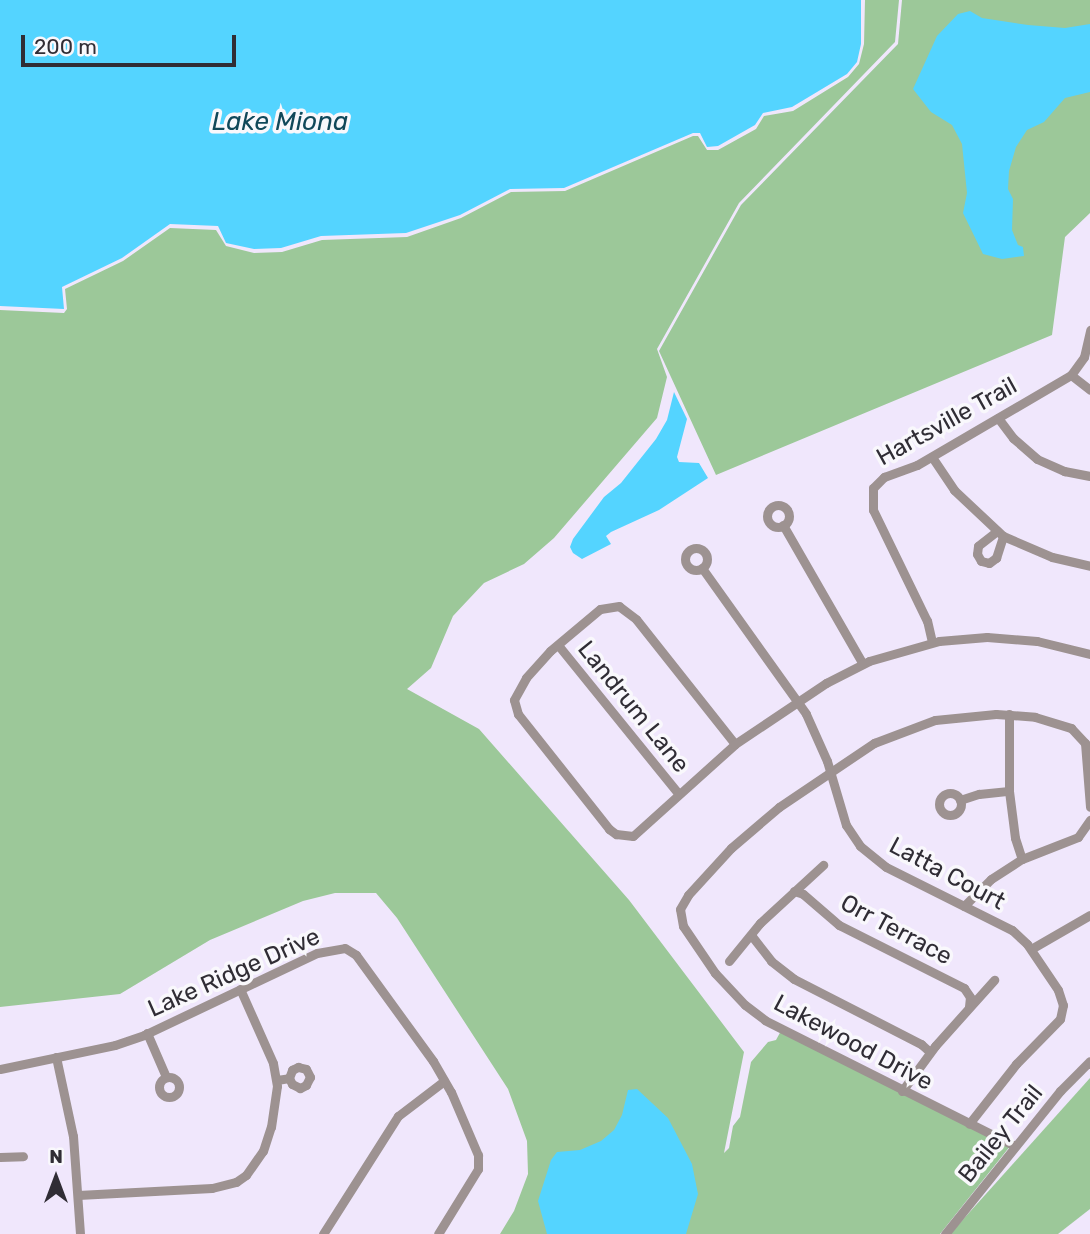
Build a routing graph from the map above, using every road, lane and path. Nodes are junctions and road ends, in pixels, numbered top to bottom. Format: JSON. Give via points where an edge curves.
{"nodes":[{"id":1,"x":1090,"y":330,"type":"edge"},
{"id":2,"x":1071,"y":375,"type":"junction"},
{"id":3,"x":1090,"y":390,"type":"edge"},
{"id":4,"x":998,"y":418,"type":"junction"},
{"id":5,"x":932,"y":457,"type":"junction"},
{"id":6,"x":1090,"y":476,"type":"edge"},
{"id":7,"x":783,"y":525,"type":"dead end"},
{"id":8,"x":1090,"y":566,"type":"edge"},
{"id":9,"x":702,"y":568,"type":"dead end"},
{"id":10,"x":932,"y":642,"type":"junction"},
{"id":11,"x":558,"y":645,"type":"junction"},
{"id":12,"x":1090,"y":653,"type":"edge"},
{"id":13,"x":863,"y":664,"type":"junction"},
{"id":14,"x":798,"y":701,"type":"junction"},
{"id":15,"x":1009,"y":715,"type":"junction"},
{"id":16,"x":735,"y":744,"type":"junction"},
{"id":17,"x":830,"y":771,"type":"junction"},
{"id":18,"x":1009,"y":790,"type":"junction"},
{"id":19,"x":678,"y":793,"type":"junction"},
{"id":20,"x":960,"y":800,"type":"dead end"},
{"id":21,"x":1090,"y":807,"type":"edge"},
{"id":22,"x":1090,"y":820,"type":"edge"},
{"id":23,"x":1022,"y":859,"type":"junction"},
{"id":24,"x":823,"y":865,"type":"dead end"},
{"id":25,"x":794,"y":891,"type":"junction"},
{"id":26,"x":964,"y":906,"type":"junction"},
{"id":27,"x":1090,"y":915,"type":"edge"},
{"id":28,"x":751,"y":935,"type":"junction"},
{"id":29,"x":1031,"y":949,"type":"junction"},
{"id":30,"x":729,"y":961,"type":"dead end"},
{"id":31,"x":994,"y":980,"type":"dead end"},
{"id":32,"x":240,"y":989,"type":"junction"},
{"id":33,"x":969,"y":1007,"type":"junction"},
{"id":34,"x":147,"y":1033,"type":"junction"},
{"id":35,"x":930,"y":1052,"type":"junction"},
{"id":36,"x":56,"y":1057,"type":"junction"},
{"id":37,"x":1090,"y":1061,"type":"edge"},
{"id":38,"x":0,"y":1069,"type":"edge"},
{"id":39,"x":166,"y":1077,"type":"dead end"},
{"id":40,"x":289,"y":1078,"type":"dead end"},
{"id":41,"x":276,"y":1080,"type":"junction"},
{"id":42,"x":444,"y":1081,"type":"junction"},
{"id":43,"x":902,"y":1090,"type":"junction"},
{"id":44,"x":969,"y":1124,"type":"junction"},
{"id":45,"x":1015,"y":1146,"type":"junction"},
{"id":46,"x":23,"y":1156,"type":"dead end"},
{"id":47,"x":0,"y":1157,"type":"edge"},
{"id":48,"x":78,"y":1195,"type":"junction"},
{"id":49,"x":80,"y":1234,"type":"edge"},
{"id":50,"x":323,"y":1234,"type":"edge"},
{"id":51,"x":438,"y":1234,"type":"edge"},
{"id":52,"x":945,"y":1234,"type":"edge"}],
"edges":[{"from":1,"to":2,"type":"street","via":[[1084,357]]},
{"from":2,"to":3,"type":"street"},
{"from":2,"to":4,"type":"street","name":"Hartsville Trail"},
{"from":4,"to":5,"type":"street","name":"Hartsville Trail"},
{"from":4,"to":6,"type":"street","via":[[1037,459]]},
{"from":5,"to":8,"type":"street","via":[[954,490],[1000,533],[1052,557]]},
{"from":5,"to":10,"type":"street","name":"Hartsville Trail","via":[[884,477],[873,488],[871,503],[927,621]]},
{"from":7,"to":13,"type":"street"},
{"from":9,"to":14,"type":"street","name":"Latta Court"},
{"from":10,"to":12,"type":"street","via":[[1024,639]]},
{"from":10,"to":13,"type":"street"},
{"from":11,"to":16,"type":"street","via":[[600,609],[625,608]]},
{"from":11,"to":19,"type":"street","name":"Landrum Lane"},
{"from":11,"to":19,"type":"street","via":[[520,686],[515,708],[609,829],[625,836],[640,833]]},
{"from":13,"to":14,"type":"street"},
{"from":14,"to":16,"type":"street"},
{"from":14,"to":17,"type":"street","name":"Latta Court"},
{"from":15,"to":17,"type":"street","name":"Lakewood Drive","via":[[963,715],[918,724]]},
{"from":15,"to":18,"type":"street"},
{"from":15,"to":21,"type":"street","name":"Lakewood Drive","via":[[1055,722],[1083,737]]},
{"from":16,"to":19,"type":"street"},
{"from":17,"to":26,"type":"street","name":"Latta Court","via":[[846,825],[867,853]]},
{"from":17,"to":43,"type":"street","name":"Lakewood Drive","via":[[732,848],[682,902],[680,918],[715,973],[745,1005],[785,1032]]},
{"from":18,"to":20,"type":"street"},
{"from":18,"to":23,"type":"street"},
{"from":22,"to":23,"type":"street","via":[[1078,837]]},
{"from":23,"to":26,"type":"street","via":[[991,879]]},
{"from":24,"to":25,"type":"street"},
{"from":25,"to":28,"type":"street"},
{"from":25,"to":33,"type":"street","name":"Orr Terrace","via":[[839,925],[964,988],[970,997]]},
{"from":26,"to":29,"type":"street","name":"Latta Court","via":[[1012,930]]},
{"from":27,"to":29,"type":"street"},
{"from":28,"to":30,"type":"street"},
{"from":28,"to":35,"type":"street","via":[[763,953],[794,979]]},
{"from":29,"to":44,"type":"street","name":"Latta Court","via":[[1058,990],[1062,1012]]},
{"from":31,"to":33,"type":"street"},
{"from":32,"to":34,"type":"street","name":"Lake Ridge Drive"},
{"from":32,"to":41,"type":"street"},
{"from":32,"to":42,"type":"street","name":"Lake Ridge Drive","via":[[317,953],[345,948],[356,956]]},
{"from":33,"to":35,"type":"street"},
{"from":34,"to":36,"type":"street","name":"Lake Ridge Drive"},
{"from":34,"to":39,"type":"street"},
{"from":35,"to":43,"type":"street"},
{"from":36,"to":38,"type":"street","name":"Lake Ridge Drive"},
{"from":36,"to":48,"type":"street","via":[[73,1136]]},
{"from":37,"to":45,"type":"street","name":"Bailey Trail"},
{"from":40,"to":41,"type":"street"},
{"from":41,"to":48,"type":"street","via":[[277,1098],[263,1151],[236,1182],[212,1188]]},
{"from":42,"to":50,"type":"street","via":[[398,1116]]},
{"from":42,"to":51,"type":"street","name":"Lake Ridge Drive","via":[[478,1155],[478,1169]]},
{"from":43,"to":44,"type":"street","name":"Lakewood Drive"},
{"from":44,"to":45,"type":"street","name":"Lakewood Drive"},
{"from":45,"to":52,"type":"street","name":"Bailey Trail"},
{"from":46,"to":47,"type":"street"},
{"from":48,"to":49,"type":"street"}]}
